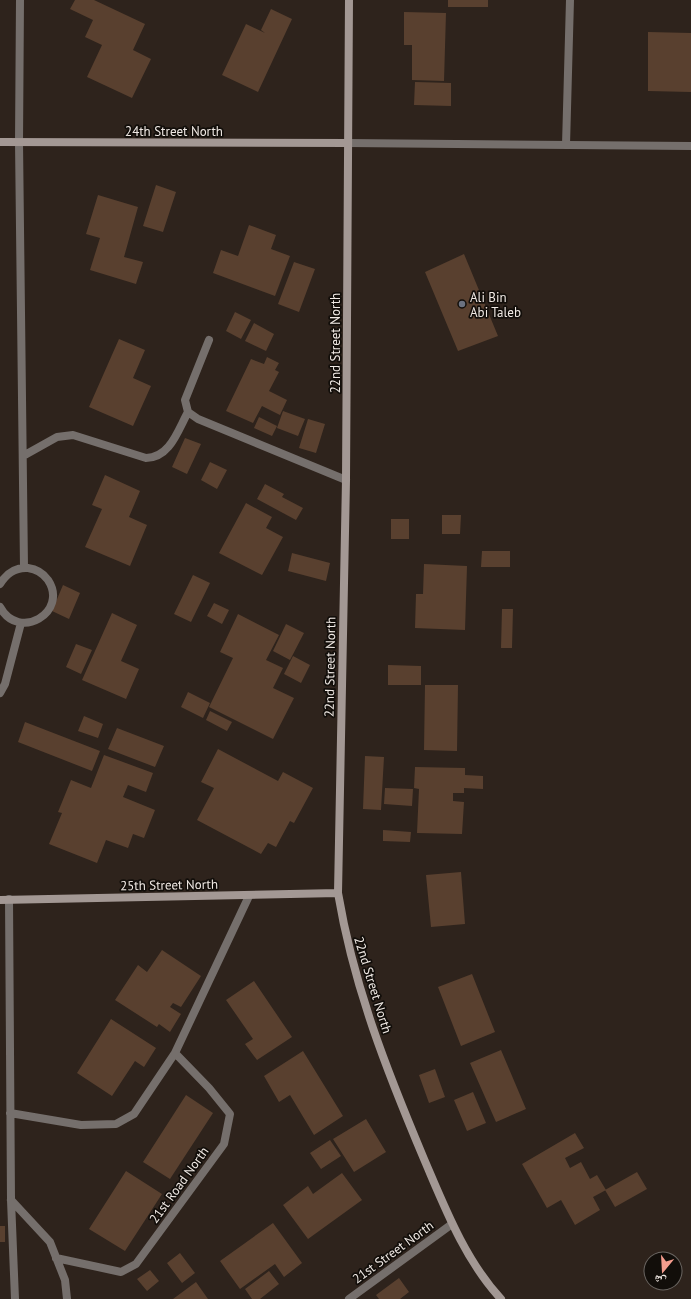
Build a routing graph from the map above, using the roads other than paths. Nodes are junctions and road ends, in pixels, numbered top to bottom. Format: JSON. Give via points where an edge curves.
{"nodes":[{"id":1,"x":20,"y":0,"type":"edge"},
{"id":2,"x":349,"y":0,"type":"edge"},
{"id":3,"x":570,"y":0,"type":"edge"},
{"id":4,"x":0,"y":142,"type":"edge"},
{"id":5,"x":19,"y":142,"type":"junction"},
{"id":6,"x":348,"y":143,"type":"junction"},
{"id":7,"x":566,"y":145,"type":"junction"},
{"id":8,"x":691,"y":146,"type":"edge"},
{"id":9,"x":209,"y":340,"type":"dead end"},
{"id":10,"x":188,"y":412,"type":"junction"},
{"id":11,"x":23,"y":456,"type":"junction"},
{"id":12,"x":346,"y":480,"type":"junction"},
{"id":13,"x":24,"y":568,"type":"junction"},
{"id":14,"x":0,"y":584,"type":"edge"},
{"id":15,"x":0,"y":607,"type":"edge"},
{"id":16,"x":22,"y":623,"type":"junction"},
{"id":17,"x":0,"y":693,"type":"edge"},
{"id":18,"x":338,"y":892,"type":"junction"},
{"id":19,"x":249,"y":896,"type":"junction"},
{"id":20,"x":9,"y":899,"type":"junction"},
{"id":21,"x":0,"y":900,"type":"edge"},
{"id":22,"x":175,"y":1053,"type":"junction"},
{"id":23,"x":10,"y":1113,"type":"junction"},
{"id":24,"x":10,"y":1200,"type":"junction"},
{"id":25,"x":452,"y":1224,"type":"junction"},
{"id":26,"x":56,"y":1258,"type":"junction"},
{"id":27,"x":15,"y":1299,"type":"edge"},
{"id":28,"x":67,"y":1299,"type":"edge"},
{"id":29,"x":349,"y":1299,"type":"edge"},
{"id":30,"x":501,"y":1299,"type":"edge"}],
"edges":[{"from":1,"to":5,"type":"street"},
{"from":2,"to":6,"type":"street","name":"22nd Street North"},
{"from":3,"to":7,"type":"street"},
{"from":4,"to":5,"type":"street","name":"24th Street North"},
{"from":5,"to":6,"type":"street","name":"24th Street North"},
{"from":5,"to":11,"type":"street"},
{"from":6,"to":7,"type":"street"},
{"from":6,"to":12,"type":"street","name":"22nd Street North"},
{"from":7,"to":8,"type":"street"},
{"from":9,"to":10,"type":"street","via":[[185,400]]},
{"from":10,"to":11,"type":"street","via":[[168,448],[159,456],[146,458],[73,435],[58,437]]},
{"from":10,"to":12,"type":"street","via":[[198,419]]},
{"from":11,"to":13,"type":"street"},
{"from":12,"to":18,"type":"street","name":"22nd Street North"},
{"from":13,"to":14,"type":"street","via":[[10,572]]},
{"from":13,"to":16,"type":"street","via":[[33,569],[47,578],[51,585],[53,601],[45,616]]},
{"from":15,"to":16,"type":"street","via":[[8,618]]},
{"from":16,"to":17,"type":"street","via":[[5,684]]},
{"from":18,"to":19,"type":"street","name":"25th Street North"},
{"from":18,"to":25,"type":"street","name":"22nd Street North","via":[[357,982],[372,1026],[393,1086]]},
{"from":19,"to":20,"type":"street","name":"25th Street North"},
{"from":19,"to":22,"type":"street"},
{"from":20,"to":21,"type":"street","name":"25th Street North"},
{"from":20,"to":23,"type":"street"},
{"from":22,"to":23,"type":"street","via":[[134,1114],[116,1124],[81,1125]]},
{"from":22,"to":26,"type":"street","name":"21st Road North","via":[[230,1114],[224,1144],[136,1264],[121,1272]]},
{"from":23,"to":24,"type":"street"},
{"from":24,"to":26,"type":"street","via":[[50,1242]]},
{"from":24,"to":27,"type":"street"},
{"from":25,"to":29,"type":"street","name":"21st Street North"},
{"from":25,"to":30,"type":"street","name":"22nd Street North","via":[[488,1285]]},
{"from":26,"to":28,"type":"street","via":[[65,1280]]}]}
